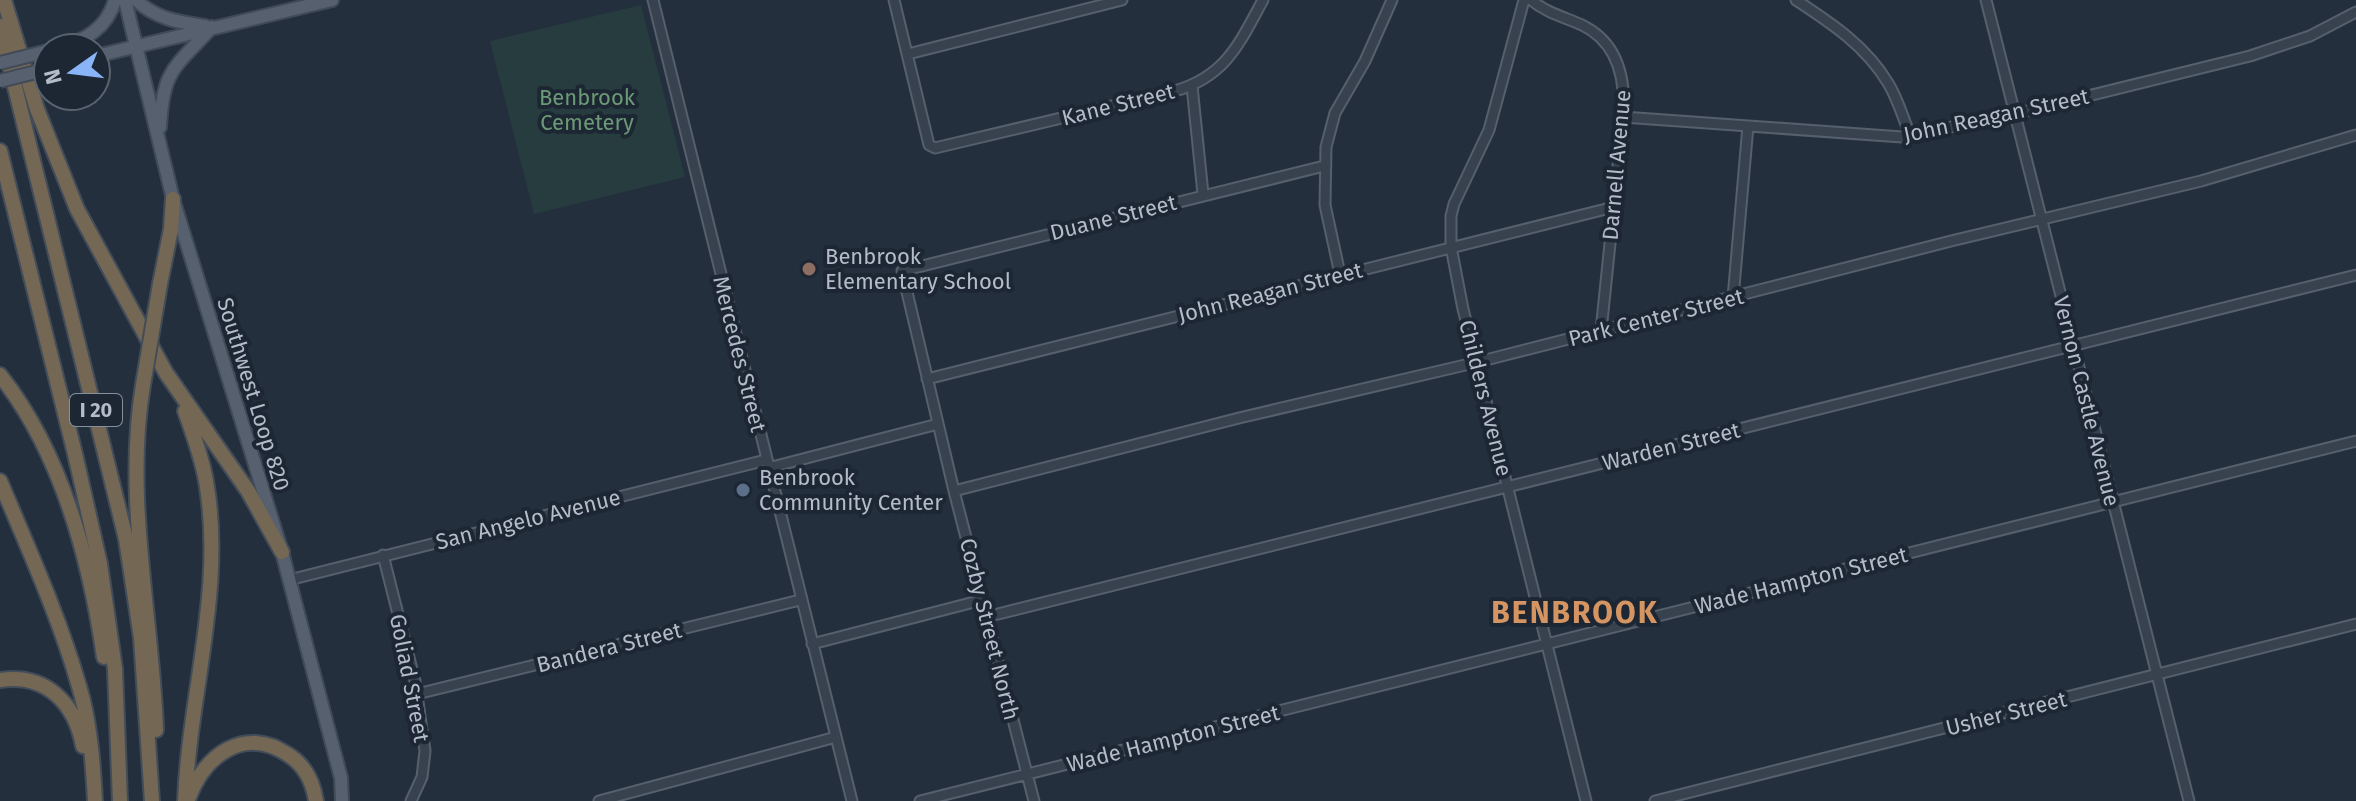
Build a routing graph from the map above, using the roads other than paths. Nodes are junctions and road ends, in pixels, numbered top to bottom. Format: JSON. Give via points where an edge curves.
{"nodes":[{"id":1,"x":4,"y":0,"type":"edge"},
{"id":2,"x":115,"y":0,"type":"edge"},
{"id":3,"x":125,"y":0,"type":"edge"},
{"id":4,"x":136,"y":0,"type":"edge"},
{"id":5,"x":332,"y":0,"type":"edge"},
{"id":6,"x":653,"y":0,"type":"edge"},
{"id":7,"x":894,"y":0,"type":"edge"},
{"id":8,"x":1122,"y":0,"type":"edge"},
{"id":9,"x":1263,"y":0,"type":"edge"},
{"id":10,"x":1392,"y":0,"type":"edge"},
{"id":11,"x":1524,"y":0,"type":"edge"},
{"id":12,"x":1531,"y":0,"type":"edge"},
{"id":13,"x":1798,"y":0,"type":"edge"},
{"id":14,"x":1986,"y":0,"type":"edge"},
{"id":15,"x":2356,"y":12,"type":"edge"},
{"id":16,"x":0,"y":26,"type":"edge"},
{"id":17,"x":212,"y":27,"type":"junction"},
{"id":18,"x":95,"y":32,"type":"edge"},
{"id":19,"x":137,"y":46,"type":"junction"},
{"id":20,"x":112,"y":52,"type":"edge"},
{"id":21,"x":908,"y":54,"type":"junction"},
{"id":22,"x":32,"y":55,"type":"edge"},
{"id":23,"x":0,"y":63,"type":"edge"},
{"id":24,"x":32,"y":73,"type":"edge"},
{"id":25,"x":0,"y":81,"type":"edge"},
{"id":26,"x":1192,"y":86,"type":"junction"},
{"id":27,"x":2015,"y":114,"type":"junction"},
{"id":28,"x":1623,"y":117,"type":"junction"},
{"id":29,"x":1748,"y":126,"type":"junction"},
{"id":30,"x":1910,"y":135,"type":"junction"},
{"id":31,"x":2356,"y":135,"type":"edge"},
{"id":32,"x":160,"y":142,"type":"junction"},
{"id":33,"x":0,"y":151,"type":"edge"},
{"id":34,"x":1324,"y":166,"type":"junction"},
{"id":35,"x":1203,"y":194,"type":"junction"},
{"id":36,"x":173,"y":199,"type":"junction"},
{"id":37,"x":1614,"y":207,"type":"junction"},
{"id":38,"x":2041,"y":220,"type":"junction"},
{"id":39,"x":1451,"y":247,"type":"junction"},
{"id":40,"x":902,"y":271,"type":"joint"},
{"id":41,"x":1340,"y":274,"type":"junction"},
{"id":42,"x":2356,"y":275,"type":"edge"},
{"id":43,"x":1733,"y":298,"type":"junction"},
{"id":44,"x":1601,"y":331,"type":"junction"},
{"id":45,"x":2071,"y":344,"type":"junction"},
{"id":46,"x":1478,"y":362,"type":"junction"},
{"id":47,"x":2,"y":377,"type":"edge"},
{"id":48,"x":927,"y":379,"type":"junction"},
{"id":49,"x":176,"y":389,"type":"junction"},
{"id":50,"x":938,"y":424,"type":"junction"},
{"id":51,"x":2356,"y":441,"type":"edge"},
{"id":52,"x":767,"y":464,"type":"junction"},
{"id":53,"x":0,"y":481,"type":"edge"},
{"id":54,"x":1507,"y":487,"type":"junction"},
{"id":55,"x":954,"y":491,"type":"junction"},
{"id":56,"x":2113,"y":502,"type":"junction"},
{"id":57,"x":282,"y":552,"type":"junction"},
{"id":58,"x":383,"y":555,"type":"junction"},
{"id":59,"x":289,"y":580,"type":"junction"},
{"id":60,"x":800,"y":600,"type":"junction"},
{"id":61,"x":982,"y":600,"type":"junction"},
{"id":62,"x":986,"y":617,"type":"junction"},
{"id":63,"x":2356,"y":624,"type":"edge"},
{"id":64,"x":812,"y":644,"type":"junction"},
{"id":65,"x":1546,"y":644,"type":"junction"},
{"id":66,"x":2156,"y":674,"type":"junction"},
{"id":67,"x":0,"y":680,"type":"edge"},
{"id":68,"x":417,"y":694,"type":"junction"},
{"id":69,"x":836,"y":737,"type":"junction"},
{"id":70,"x":119,"y":755,"type":"junction"},
{"id":71,"x":1027,"y":775,"type":"junction"},
{"id":72,"x":94,"y":797,"type":"edge"},
{"id":73,"x":120,"y":801,"type":"edge"},
{"id":74,"x":153,"y":801,"type":"edge"},
{"id":75,"x":186,"y":801,"type":"edge"},
{"id":76,"x":316,"y":801,"type":"edge"},
{"id":77,"x":342,"y":801,"type":"edge"},
{"id":78,"x":411,"y":801,"type":"edge"},
{"id":79,"x":599,"y":801,"type":"edge"},
{"id":80,"x":852,"y":801,"type":"edge"},
{"id":81,"x":920,"y":801,"type":"edge"},
{"id":82,"x":1034,"y":801,"type":"edge"},
{"id":83,"x":1586,"y":801,"type":"edge"},
{"id":84,"x":1655,"y":801,"type":"edge"},
{"id":85,"x":2189,"y":801,"type":"edge"}],
"edges":[{"from":1,"to":49,"type":"highway","via":[[37,109],[77,209]]},
{"from":2,"to":18,"type":"main road"},
{"from":3,"to":19,"type":"main road","name":"Southwest Loop 820"},
{"from":4,"to":17,"type":"main road","via":[[162,17]]},
{"from":5,"to":17,"type":"main road"},
{"from":6,"to":52,"type":"street","name":"Mercedes Street"},
{"from":7,"to":21,"type":"street"},
{"from":8,"to":21,"type":"street"},
{"from":9,"to":26,"type":"street","name":"Kane Street","via":[[1229,56],[1211,76]]},
{"from":10,"to":34,"type":"street","via":[[1335,113]]},
{"from":11,"to":39,"type":"street","name":"Childers Avenue","via":[[1489,130],[1454,204]]},
{"from":12,"to":28,"type":"street","name":"Darnell Avenue","via":[[1607,43],[1622,76]]},
{"from":13,"to":30,"type":"street","via":[[1871,59]]},
{"from":14,"to":27,"type":"street","name":"Vernon Castle Avenue"},
{"from":15,"to":27,"type":"street","name":"John Reagan Street","via":[[2310,36],[2250,56]]},
{"from":16,"to":74,"type":"highway","number":"I 20","via":[[123,524],[141,638]]},
{"from":17,"to":19,"type":"main road"},
{"from":17,"to":32,"type":"main road","via":[[169,74]]},
{"from":19,"to":20,"type":"main road"},
{"from":19,"to":32,"type":"main road","name":"Southwest Loop 820"},
{"from":21,"to":26,"type":"street","name":"Kane Street","via":[[933,148]]},
{"from":22,"to":23,"type":"main road","bridge":true},
{"from":24,"to":25,"type":"main road","bridge":true},
{"from":26,"to":35,"type":"street"},
{"from":27,"to":30,"type":"street","name":"John Reagan Street"},
{"from":27,"to":38,"type":"street","name":"Vernon Castle Avenue"},
{"from":28,"to":29,"type":"street","name":"John Reagan Street"},
{"from":28,"to":37,"type":"street","name":"Darnell Avenue"},
{"from":29,"to":30,"type":"street","name":"John Reagan Street"},
{"from":29,"to":43,"type":"street"},
{"from":31,"to":38,"type":"street","name":"Park Center Street","via":[[2253,168]]},
{"from":32,"to":36,"type":"main road","name":"Southwest Loop 820"},
{"from":33,"to":70,"type":"highway","number":"I 20","via":[[100,564],[115,669]]},
{"from":34,"to":35,"type":"street","name":"Duane Street"},
{"from":34,"to":41,"type":"street","via":[[1325,205]]},
{"from":35,"to":40,"type":"street","name":"Duane Street"},
{"from":36,"to":57,"type":"main road","name":"Southwest Loop 820"},
{"from":36,"to":74,"type":"highway","bridge":true,"via":[[138,416],[135,480],[154,666],[159,792]]},
{"from":37,"to":39,"type":"street","name":"John Reagan Street"},
{"from":37,"to":44,"type":"street","name":"Darnell Avenue"},
{"from":38,"to":43,"type":"street","name":"Park Center Street"},
{"from":38,"to":45,"type":"street","name":"Vernon Castle Avenue"},
{"from":39,"to":41,"type":"street","name":"John Reagan Street"},
{"from":39,"to":46,"type":"street","name":"Childers Avenue"},
{"from":40,"to":48,"type":"street","name":"Cozby Street North"},
{"from":41,"to":48,"type":"street","name":"John Reagan Street"},
{"from":42,"to":45,"type":"street","name":"Warden Street"},
{"from":43,"to":44,"type":"street","name":"Park Center Street"},
{"from":44,"to":46,"type":"street","name":"Park Center Street"},
{"from":45,"to":54,"type":"street","name":"Warden Street"},
{"from":45,"to":56,"type":"street","name":"Vernon Castle Avenue"},
{"from":46,"to":54,"type":"street","name":"Childers Avenue"},
{"from":46,"to":55,"type":"street","name":"Park Center Street"},
{"from":47,"to":70,"type":"highway","via":[[40,440],[75,528],[101,640],[109,733]]},
{"from":48,"to":50,"type":"street","name":"Cozby Street North"},
{"from":49,"to":57,"type":"highway","via":[[248,491]]},
{"from":49,"to":75,"type":"highway","via":[[206,479],[211,543]]},
{"from":50,"to":52,"type":"street"},
{"from":50,"to":55,"type":"street","name":"Cozby Street North"},
{"from":51,"to":56,"type":"street","name":"Wade Hampton Street"},
{"from":52,"to":58,"type":"street","name":"San Angelo Avenue"},
{"from":52,"to":60,"type":"street","name":"Mercedes Street"},
{"from":53,"to":72,"type":"highway","via":[[80,687]]},
{"from":54,"to":62,"type":"street","name":"Warden Street"},
{"from":54,"to":65,"type":"street","name":"Childers Avenue"},
{"from":55,"to":61,"type":"street","name":"Cozby Street North"},
{"from":56,"to":65,"type":"street","name":"Wade Hampton Street"},
{"from":56,"to":66,"type":"street","name":"Vernon Castle Avenue"},
{"from":57,"to":59,"type":"main road","name":"Southwest Loop 820"},
{"from":58,"to":59,"type":"street","name":"San Angelo Avenue"},
{"from":58,"to":68,"type":"street","name":"Goliad Street"},
{"from":59,"to":77,"type":"main road","name":"Southwest Loop 820","via":[[341,778]]},
{"from":60,"to":64,"type":"street","name":"Mercedes Street"},
{"from":60,"to":68,"type":"street","name":"Bandera Street"},
{"from":61,"to":62,"type":"street","name":"Cozby Street North"},
{"from":61,"to":64,"type":"street"},
{"from":62,"to":71,"type":"street","name":"Cozby Street North"},
{"from":63,"to":66,"type":"street","name":"Usher Street"},
{"from":64,"to":69,"type":"street","name":"Mercedes Street"},
{"from":65,"to":71,"type":"street","name":"Wade Hampton Street"},
{"from":65,"to":83,"type":"street","name":"Childers Avenue"},
{"from":66,"to":84,"type":"street","name":"Usher Street"},
{"from":66,"to":85,"type":"street","name":"Vernon Castle Avenue"},
{"from":67,"to":72,"type":"highway","via":[[28,679],[63,701],[81,736]]},
{"from":68,"to":78,"type":"street","name":"Goliad Street","via":[[425,751],[422,777]]},
{"from":69,"to":79,"type":"street"},
{"from":69,"to":80,"type":"street","name":"Mercedes Street"},
{"from":70,"to":73,"type":"highway","number":"I 20"},
{"from":71,"to":81,"type":"street","name":"Wade Hampton Street"},
{"from":71,"to":82,"type":"street","name":"Cozby Street North"},
{"from":75,"to":76,"type":"highway","via":[[196,777],[224,751],[260,742],[294,758]]}]}
